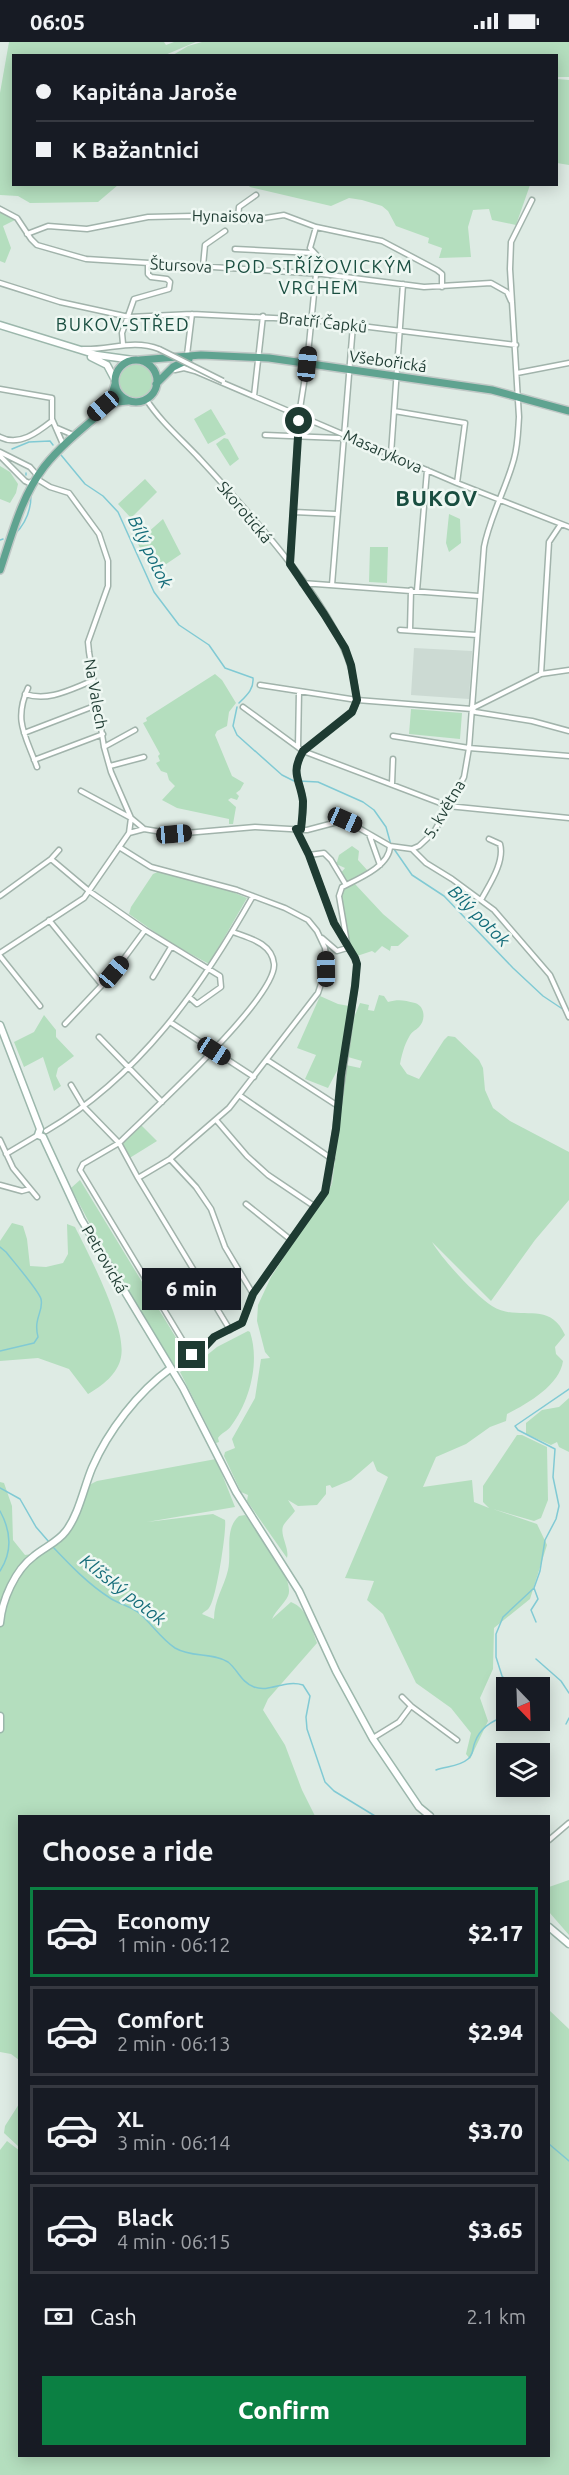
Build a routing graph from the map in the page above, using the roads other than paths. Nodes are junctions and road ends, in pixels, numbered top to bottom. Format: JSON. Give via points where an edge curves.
{"nodes":[{"id":1,"x":256,"y":195,"type":"dead end"},
{"id":2,"x":532,"y":200,"type":"dead end"},
{"id":3,"x":0,"y":209,"type":"edge"},
{"id":4,"x":238,"y":219,"type":"junction"},
{"id":5,"x":316,"y":227,"type":"junction"},
{"id":6,"x":225,"y":231,"type":"dead end"},
{"id":7,"x":27,"y":234,"type":"junction"},
{"id":8,"x":236,"y":249,"type":"dead end"},
{"id":9,"x":312,"y":253,"type":"junction"},
{"id":10,"x":148,"y":264,"type":"junction"},
{"id":11,"x":203,"y":266,"type":"junction"},
{"id":12,"x":316,"y":274,"type":"junction"},
{"id":13,"x":322,"y":274,"type":"junction"},
{"id":14,"x":0,"y":283,"type":"edge"},
{"id":15,"x":404,"y":284,"type":"junction"},
{"id":16,"x":442,"y":286,"type":"junction"},
{"id":17,"x":513,"y":305,"type":"junction"},
{"id":18,"x":192,"y":314,"type":"junction"},
{"id":19,"x":263,"y":316,"type":"junction"},
{"id":20,"x":129,"y":317,"type":"junction"},
{"id":21,"x":312,"y":320,"type":"junction"},
{"id":22,"x":353,"y":325,"type":"junction"},
{"id":23,"x":0,"y":327,"type":"edge"},
{"id":24,"x":400,"y":331,"type":"junction"},
{"id":25,"x":123,"y":344,"type":"junction"},
{"id":26,"x":516,"y":345,"type":"junction"},
{"id":27,"x":78,"y":349,"type":"junction"},
{"id":28,"x":201,"y":355,"type":"junction"},
{"id":29,"x":187,"y":356,"type":"junction"},
{"id":30,"x":259,"y":357,"type":"junction"},
{"id":31,"x":137,"y":360,"type":"junction"},
{"id":32,"x":569,"y":363,"type":"edge"},
{"id":33,"x":307,"y":364,"type":"junction"},
{"id":34,"x":349,"y":369,"type":"junction"},
{"id":35,"x":517,"y":373,"type":"junction"},
{"id":36,"x":164,"y":376,"type":"junction"},
{"id":37,"x":397,"y":376,"type":"junction"},
{"id":38,"x":115,"y":382,"type":"junction"},
{"id":39,"x":156,"y":384,"type":"junction"},
{"id":40,"x":231,"y":386,"type":"junction"},
{"id":41,"x":0,"y":389,"type":"edge"},
{"id":42,"x":518,"y":395,"type":"junction"},
{"id":43,"x":254,"y":396,"type":"junction"},
{"id":44,"x":146,"y":399,"type":"junction"},
{"id":45,"x":128,"y":400,"type":"junction"},
{"id":46,"x":394,"y":411,"type":"junction"},
{"id":47,"x":569,"y":411,"type":"edge"},
{"id":48,"x":299,"y":415,"type":"junction"},
{"id":49,"x":53,"y":423,"type":"junction"},
{"id":50,"x":70,"y":434,"type":"junction"},
{"id":51,"x":345,"y":434,"type":"junction"},
{"id":52,"x":265,"y":435,"type":"dead end"},
{"id":53,"x":298,"y":436,"type":"junction"},
{"id":54,"x":0,"y":437,"type":"edge"},
{"id":55,"x":339,"y":438,"type":"dead end"},
{"id":56,"x":62,"y":442,"type":"junction"},
{"id":57,"x":0,"y":454,"type":"edge"},
{"id":58,"x":391,"y":454,"type":"junction"},
{"id":59,"x":427,"y":470,"type":"junction"},
{"id":60,"x":34,"y":478,"type":"junction"},
{"id":61,"x":457,"y":483,"type":"junction"},
{"id":62,"x":498,"y":499,"type":"junction"},
{"id":63,"x":294,"y":512,"type":"junction"},
{"id":64,"x":337,"y":514,"type":"junction"},
{"id":65,"x":561,"y":524,"type":"junction"},
{"id":66,"x":569,"y":527,"type":"edge"},
{"id":67,"x":0,"y":557,"type":"edge"},
{"id":68,"x":290,"y":564,"type":"junction"},
{"id":69,"x":0,"y":570,"type":"edge"},
{"id":70,"x":302,"y":583,"type":"junction"},
{"id":71,"x":332,"y":585,"type":"junction"},
{"id":72,"x":411,"y":590,"type":"junction"},
{"id":73,"x":417,"y":591,"type":"junction"},
{"id":74,"x":479,"y":596,"type":"junction"},
{"id":75,"x":400,"y":630,"type":"dead end"},
{"id":76,"x":410,"y":630,"type":"junction"},
{"id":77,"x":477,"y":635,"type":"junction"},
{"id":78,"x":569,"y":670,"type":"edge"},
{"id":79,"x":541,"y":674,"type":"junction"},
{"id":80,"x":92,"y":681,"type":"junction"},
{"id":81,"x":260,"y":685,"type":"dead end"},
{"id":82,"x":28,"y":688,"type":"dead end"},
{"id":83,"x":299,"y":691,"type":"junction"},
{"id":84,"x":25,"y":694,"type":"junction"},
{"id":85,"x":357,"y":700,"type":"junction"},
{"id":86,"x":97,"y":705,"type":"junction"},
{"id":87,"x":243,"y":707,"type":"dead end"},
{"id":88,"x":472,"y":709,"type":"junction"},
{"id":89,"x":135,"y":730,"type":"dead end"},
{"id":90,"x":569,"y":731,"type":"edge"},
{"id":91,"x":24,"y":733,"type":"junction"},
{"id":92,"x":103,"y":734,"type":"junction"},
{"id":93,"x":393,"y":736,"type":"dead end"},
{"id":94,"x":104,"y":747,"type":"junction"},
{"id":95,"x":298,"y":747,"type":"junction"},
{"id":96,"x":469,"y":748,"type":"junction"},
{"id":97,"x":303,"y":751,"type":"junction"},
{"id":98,"x":569,"y":756,"type":"edge"},
{"id":99,"x":144,"y":757,"type":"dead end"},
{"id":100,"x":393,"y":759,"type":"dead end"},
{"id":101,"x":34,"y":760,"type":"junction"},
{"id":102,"x":109,"y":766,"type":"junction"},
{"id":103,"x":37,"y":767,"type":"dead end"},
{"id":104,"x":392,"y":784,"type":"junction"},
{"id":105,"x":81,"y":791,"type":"dead end"},
{"id":106,"x":448,"y":806,"type":"junction"},
{"id":107,"x":131,"y":818,"type":"junction"},
{"id":108,"x":569,"y":818,"type":"edge"},
{"id":109,"x":144,"y":829,"type":"junction"},
{"id":110,"x":296,"y":829,"type":"junction"},
{"id":111,"x":301,"y":829,"type":"junction"},
{"id":112,"x":129,"y":833,"type":"junction"},
{"id":113,"x":369,"y":834,"type":"junction"},
{"id":114,"x":489,"y":839,"type":"dead end"},
{"id":115,"x":392,"y":846,"type":"junction"},
{"id":116,"x":119,"y":847,"type":"junction"},
{"id":117,"x":412,"y":849,"type":"junction"},
{"id":118,"x":59,"y":850,"type":"dead end"},
{"id":119,"x":309,"y":855,"type":"junction"},
{"id":120,"x":51,"y":859,"type":"junction"},
{"id":121,"x":380,"y":865,"type":"junction"},
{"id":122,"x":346,"y":885,"type":"junction"},
{"id":123,"x":89,"y":891,"type":"junction"},
{"id":124,"x":0,"y":896,"type":"edge"},
{"id":125,"x":254,"y":896,"type":"junction"},
{"id":126,"x":482,"y":900,"type":"junction"},
{"id":127,"x":49,"y":920,"type":"junction"},
{"id":128,"x":145,"y":930,"type":"junction"},
{"id":129,"x":233,"y":932,"type":"junction"},
{"id":130,"x":319,"y":936,"type":"junction"},
{"id":131,"x":347,"y":944,"type":"junction"},
{"id":132,"x":171,"y":946,"type":"junction"},
{"id":133,"x":0,"y":954,"type":"edge"},
{"id":134,"x":211,"y":969,"type":"junction"},
{"id":135,"x":114,"y":972,"type":"dead end"},
{"id":136,"x":153,"y":977,"type":"dead end"},
{"id":137,"x":189,"y":997,"type":"junction"},
{"id":138,"x":40,"y":1006,"type":"dead end"},
{"id":139,"x":569,"y":1017,"type":"edge"},
{"id":140,"x":170,"y":1022,"type":"junction"},
{"id":141,"x":64,"y":1024,"type":"dead end"},
{"id":142,"x":0,"y":1025,"type":"edge"},
{"id":143,"x":99,"y":1037,"type":"dead end"},
{"id":144,"x":214,"y":1051,"type":"junction"},
{"id":145,"x":267,"y":1060,"type":"junction"},
{"id":146,"x":129,"y":1068,"type":"junction"},
{"id":147,"x":254,"y":1077,"type":"junction"},
{"id":148,"x":70,"y":1085,"type":"dead end"},
{"id":149,"x":239,"y":1095,"type":"junction"},
{"id":150,"x":162,"y":1102,"type":"junction"},
{"id":151,"x":338,"y":1106,"type":"junction"},
{"id":152,"x":84,"y":1107,"type":"junction"},
{"id":153,"x":217,"y":1120,"type":"junction"},
{"id":154,"x":42,"y":1133,"type":"junction"},
{"id":155,"x":0,"y":1140,"type":"edge"},
{"id":156,"x":119,"y":1143,"type":"junction"},
{"id":157,"x":6,"y":1154,"type":"junction"},
{"id":158,"x":170,"y":1159,"type":"junction"},
{"id":159,"x":332,"y":1159,"type":"junction"},
{"id":160,"x":138,"y":1178,"type":"junction"},
{"id":161,"x":0,"y":1185,"type":"edge"},
{"id":162,"x":29,"y":1189,"type":"junction"},
{"id":163,"x":36,"y":1197,"type":"dead end"},
{"id":164,"x":246,"y":1204,"type":"dead end"},
{"id":165,"x":314,"y":1206,"type":"junction"},
{"id":166,"x":291,"y":1240,"type":"junction"},
{"id":167,"x":253,"y":1294,"type":"junction"},
{"id":168,"x":230,"y":1330,"type":"junction"},
{"id":169,"x":171,"y":1368,"type":"junction"},
{"id":170,"x":0,"y":1623,"type":"edge"},
{"id":171,"x":402,"y":1697,"type":"dead end"},
{"id":172,"x":411,"y":1706,"type":"junction"},
{"id":173,"x":0,"y":1716,"type":"edge"},
{"id":174,"x":0,"y":1729,"type":"edge"},
{"id":175,"x":372,"y":1738,"type":"junction"},
{"id":176,"x":457,"y":1740,"type":"dead end"},
{"id":177,"x":429,"y":1815,"type":"edge"},
{"id":178,"x":569,"y":1823,"type":"edge"},
{"id":179,"x":550,"y":1839,"type":"edge"},
{"id":180,"x":550,"y":1929,"type":"edge"},
{"id":181,"x":569,"y":1944,"type":"edge"}],
"edges":[{"from":1,"to":4,"type":"street","via":[[239,207]]},
{"from":2,"to":17,"type":"street","name":"5. května","via":[[511,242]]},
{"from":3,"to":7,"type":"street","name":"Štursova","via":[[17,218]]},
{"from":4,"to":5,"type":"street","name":"Hynaisova","via":[[284,215]]},
{"from":4,"to":7,"type":"street","name":"Hynaisova","via":[[148,217],[87,229],[48,226]]},
{"from":5,"to":9,"type":"street","via":[[309,244]]},
{"from":5,"to":16,"type":"street","name":"Hynaisova","via":[[391,245],[442,274]]},
{"from":6,"to":11,"type":"street","via":[[205,245]]},
{"from":7,"to":10,"type":"street","name":"Štursova","via":[[38,245],[86,259]]},
{"from":8,"to":9,"type":"street"},
{"from":9,"to":13,"type":"street","via":[[323,262]]},
{"from":10,"to":11,"type":"street","name":"Štursova"},
{"from":10,"to":20,"type":"street","via":[[148,274],[167,279],[169,289],[134,298]]},
{"from":11,"to":12,"type":"street","name":"Štursova"},
{"from":12,"to":13,"type":"street","name":"Štursova"},
{"from":12,"to":21,"type":"street"},
{"from":13,"to":15,"type":"street","name":"Štursova"},
{"from":14,"to":20,"type":"street","name":"Bratří Čapků","via":[[60,302]]},
{"from":15,"to":16,"type":"street","name":"Štursova"},
{"from":15,"to":24,"type":"street"},
{"from":16,"to":17,"type":"street","name":"Štursova","via":[[491,283],[507,292]]},
{"from":17,"to":26,"type":"street","name":"5. května"},
{"from":18,"to":19,"type":"street","name":"Bratří Čapků"},
{"from":18,"to":20,"type":"street","name":"Bratří Čapků"},
{"from":18,"to":29,"type":"street"},
{"from":19,"to":21,"type":"street","name":"Bratří Čapků"},
{"from":19,"to":30,"type":"street"},
{"from":20,"to":25,"type":"street","via":[[122,333]]},
{"from":21,"to":22,"type":"street","name":"Bratří Čapků"},
{"from":21,"to":33,"type":"street"},
{"from":22,"to":24,"type":"street","name":"Bratří Čapků"},
{"from":22,"to":34,"type":"street"},
{"from":23,"to":27,"type":"main road","name":"Masarykova"},
{"from":23,"to":38,"type":"main road","name":"Masarykova","via":[[100,360],[110,368]]},
{"from":24,"to":26,"type":"street","name":"Bratří Čapků"},
{"from":24,"to":37,"type":"street"},
{"from":25,"to":27,"type":"street","name":"Masarykova"},
{"from":25,"to":40,"type":"street","name":"Masarykova","bridge":true,"via":[[159,349]]},
{"from":26,"to":35,"type":"street","name":"5. května"},
{"from":27,"to":31,"type":"main road","name":"Masarykova"},
{"from":28,"to":29,"type":"main road","name":"Všebořická"},
{"from":28,"to":30,"type":"main road","name":"Všebořická"},
{"from":28,"to":36,"type":"main road","name":"Všebořická","via":[[178,364]]},
{"from":29,"to":31,"type":"main road","name":"Všebořická"},
{"from":30,"to":33,"type":"main road","name":"Všebořická"},
{"from":30,"to":43,"type":"street"},
{"from":31,"to":38,"type":"main road","via":[[120,367]]},
{"from":31,"to":39,"type":"main road","via":[[152,368]]},
{"from":32,"to":35,"type":"street"},
{"from":33,"to":34,"type":"main road","name":"Všebořická"},
{"from":33,"to":48,"type":"street"},
{"from":34,"to":37,"type":"main road","name":"Všebořická"},
{"from":34,"to":51,"type":"street"},
{"from":35,"to":42,"type":"street","name":"5. května"},
{"from":36,"to":39,"type":"main road","name":"Všebořická"},
{"from":36,"to":40,"type":"street","name":"Masarykova","via":[[184,368]]},
{"from":37,"to":42,"type":"main road","name":"Všebořická"},
{"from":37,"to":46,"type":"street"},
{"from":38,"to":45,"type":"main road","via":[[119,394]]},
{"from":38,"to":50,"type":"main road","via":[[109,401]]},
{"from":39,"to":44,"type":"main road"},
{"from":40,"to":43,"type":"street","name":"Masarykova"},
{"from":41,"to":49,"type":"street","via":[[51,397]]},
{"from":42,"to":47,"type":"main road","name":"Všebořická"},
{"from":42,"to":62,"type":"street","name":"5. května","via":[[514,459]]},
{"from":43,"to":48,"type":"street","name":"Masarykova"},
{"from":44,"to":45,"type":"main road"},
{"from":44,"to":68,"type":"street","name":"Skorotická","via":[[155,414]]},
{"from":45,"to":60,"type":"main road","via":[[112,404]]},
{"from":46,"to":58,"type":"street"},
{"from":46,"to":61,"type":"street","via":[[465,423]]},
{"from":48,"to":51,"type":"street","name":"Masarykova"},
{"from":48,"to":53,"type":"street"},
{"from":49,"to":50,"type":"street"},
{"from":49,"to":54,"type":"street","via":[[13,441]]},
{"from":49,"to":56,"type":"street"},
{"from":50,"to":56,"type":"main road"},
{"from":51,"to":58,"type":"street","name":"Masarykova"},
{"from":51,"to":64,"type":"street"},
{"from":52,"to":53,"type":"street"},
{"from":53,"to":55,"type":"street"},
{"from":53,"to":63,"type":"street"},
{"from":56,"to":60,"type":"main road"},
{"from":57,"to":60,"type":"street","name":"Na Valech"},
{"from":57,"to":60,"type":"street"},
{"from":58,"to":59,"type":"street","name":"Masarykova"},
{"from":59,"to":61,"type":"street","name":"Masarykova"},
{"from":59,"to":73,"type":"street"},
{"from":60,"to":67,"type":"main road","via":[[17,508]]},
{"from":60,"to":69,"type":"main road"},
{"from":60,"to":80,"type":"street","name":"Na Valech","via":[[69,493],[99,534],[108,561],[108,586],[88,642]]},
{"from":61,"to":62,"type":"street","name":"Masarykova"},
{"from":62,"to":65,"type":"street","name":"Masarykova"},
{"from":62,"to":74,"type":"street","name":"5. května","via":[[487,530]]},
{"from":63,"to":64,"type":"street"},
{"from":63,"to":68,"type":"street"},
{"from":64,"to":71,"type":"street"},
{"from":65,"to":66,"type":"street","name":"Masarykova"},
{"from":65,"to":79,"type":"street","via":[[549,542]]},
{"from":68,"to":70,"type":"street","name":"Skorotická"},
{"from":70,"to":71,"type":"street"},
{"from":70,"to":85,"type":"street","name":"Skorotická","via":[[345,648]]},
{"from":71,"to":72,"type":"street"},
{"from":72,"to":73,"type":"street"},
{"from":72,"to":76,"type":"street"},
{"from":73,"to":74,"type":"street"},
{"from":74,"to":77,"type":"street","name":"5. května"},
{"from":75,"to":76,"type":"street"},
{"from":76,"to":77,"type":"street"},
{"from":77,"to":88,"type":"street","name":"5. května"},
{"from":78,"to":79,"type":"street"},
{"from":79,"to":88,"type":"street"},
{"from":80,"to":84,"type":"street","via":[[49,696]]},
{"from":80,"to":86,"type":"street","name":"Na Valech"},
{"from":81,"to":83,"type":"street"},
{"from":82,"to":84,"type":"street"},
{"from":83,"to":85,"type":"street"},
{"from":83,"to":95,"type":"street"},
{"from":84,"to":91,"type":"street","via":[[19,714]]},
{"from":85,"to":88,"type":"street"},
{"from":85,"to":97,"type":"street","via":[[352,712]]},
{"from":86,"to":91,"type":"street"},
{"from":86,"to":92,"type":"street","name":"Na Valech"},
{"from":87,"to":95,"type":"street"},
{"from":88,"to":90,"type":"street"},
{"from":88,"to":96,"type":"street","name":"5. května"},
{"from":89,"to":94,"type":"street"},
{"from":91,"to":101,"type":"street"},
{"from":92,"to":94,"type":"street","name":"Na Valech"},
{"from":92,"to":101,"type":"street"},
{"from":93,"to":96,"type":"street"},
{"from":94,"to":102,"type":"street","name":"Na Valech"},
{"from":95,"to":97,"type":"street"},
{"from":96,"to":98,"type":"street"},
{"from":96,"to":106,"type":"street","name":"5. května","via":[[466,772]]},
{"from":97,"to":104,"type":"street"},
{"from":97,"to":111,"type":"street","via":[[296,778],[303,804]]},
{"from":99,"to":102,"type":"street"},
{"from":100,"to":104,"type":"street"},
{"from":101,"to":103,"type":"street"},
{"from":102,"to":107,"type":"street","name":"Na Valech"},
{"from":104,"to":106,"type":"street"},
{"from":105,"to":107,"type":"street"},
{"from":106,"to":108,"type":"street"},
{"from":106,"to":117,"type":"street","name":"5. května","via":[[424,843]]},
{"from":107,"to":109,"type":"street"},
{"from":107,"to":112,"type":"street"},
{"from":109,"to":110,"type":"street","name":"5. května","via":[[174,834],[255,827]]},
{"from":109,"to":112,"type":"street"},
{"from":110,"to":111,"type":"street","name":"5. května"},
{"from":110,"to":119,"type":"street"},
{"from":111,"to":113,"type":"street","name":"5. května","via":[[345,820]]},
{"from":112,"to":116,"type":"street"},
{"from":113,"to":115,"type":"street","name":"5. května"},
{"from":113,"to":121,"type":"street"},
{"from":114,"to":126,"type":"street","via":[[500,844],[502,851]]},
{"from":115,"to":117,"type":"street","name":"5. května"},
{"from":115,"to":121,"type":"street"},
{"from":116,"to":123,"type":"street"},
{"from":116,"to":125,"type":"street","via":[[151,867]]},
{"from":117,"to":126,"type":"street","via":[[426,863]]},
{"from":118,"to":120,"type":"street"},
{"from":119,"to":122,"type":"street","via":[[324,853]]},
{"from":119,"to":131,"type":"street","via":[[329,912]]},
{"from":120,"to":123,"type":"street"},
{"from":120,"to":124,"type":"street"},
{"from":121,"to":122,"type":"street"},
{"from":122,"to":131,"type":"street","via":[[339,896]]},
{"from":123,"to":127,"type":"street"},
{"from":123,"to":128,"type":"street"},
{"from":125,"to":129,"type":"street"},
{"from":125,"to":130,"type":"street","via":[[308,920]]},
{"from":126,"to":139,"type":"street","via":[[550,975]]},
{"from":127,"to":133,"type":"street"},
{"from":127,"to":141,"type":"street","via":[[102,985]]},
{"from":128,"to":132,"type":"street"},
{"from":128,"to":135,"type":"street"},
{"from":129,"to":134,"type":"street"},
{"from":129,"to":144,"type":"street","via":[[264,945],[272,957],[274,971],[267,986]]},
{"from":130,"to":131,"type":"street","via":[[337,951],[347,948]]},
{"from":130,"to":145,"type":"street","via":[[326,956],[323,983]]},
{"from":131,"to":151,"type":"street","via":[[357,964]]},
{"from":132,"to":134,"type":"street"},
{"from":132,"to":136,"type":"street"},
{"from":133,"to":138,"type":"street"},
{"from":134,"to":137,"type":"street"},
{"from":134,"to":137,"type":"street","via":[[220,976],[221,987],[196,1004]]},
{"from":137,"to":140,"type":"street"},
{"from":140,"to":144,"type":"street"},
{"from":140,"to":146,"type":"street"},
{"from":142,"to":154,"type":"main road","name":"Petrovická"},
{"from":143,"to":146,"type":"street"},
{"from":144,"to":147,"type":"street"},
{"from":144,"to":150,"type":"street"},
{"from":145,"to":147,"type":"street"},
{"from":145,"to":151,"type":"street"},
{"from":146,"to":150,"type":"street"},
{"from":146,"to":152,"type":"street"},
{"from":147,"to":149,"type":"street"},
{"from":148,"to":152,"type":"street"},
{"from":149,"to":153,"type":"street"},
{"from":149,"to":159,"type":"street"},
{"from":150,"to":156,"type":"street"},
{"from":151,"to":159,"type":"street"},
{"from":152,"to":154,"type":"street"},
{"from":152,"to":156,"type":"street"},
{"from":153,"to":158,"type":"street"},
{"from":153,"to":165,"type":"street","via":[[268,1175]]},
{"from":154,"to":157,"type":"street"},
{"from":154,"to":169,"type":"main road","name":"Petrovická","via":[[81,1219]]},
{"from":155,"to":157,"type":"street"},
{"from":156,"to":160,"type":"street"},
{"from":156,"to":168,"type":"street","via":[[83,1164],[81,1173],[192,1355]]},
{"from":157,"to":162,"type":"street"},
{"from":158,"to":160,"type":"street"},
{"from":158,"to":167,"type":"street","via":[[211,1209],[225,1247]]},
{"from":159,"to":165,"type":"street","via":[[325,1192]]},
{"from":160,"to":168,"type":"street"},
{"from":161,"to":162,"type":"street"},
{"from":162,"to":163,"type":"street"},
{"from":164,"to":166,"type":"street"},
{"from":165,"to":166,"type":"street"},
{"from":166,"to":167,"type":"street"},
{"from":167,"to":168,"type":"street","via":[[242,1323]]},
{"from":169,"to":170,"type":"main road","via":[[140,1397],[107,1438],[67,1530],[21,1569],[5,1598]]},
{"from":169,"to":175,"type":"main road","name":"Petrovická","via":[[243,1504],[299,1591]]},
{"from":171,"to":172,"type":"street"},
{"from":172,"to":175,"type":"street","via":[[399,1722]]},
{"from":172,"to":176,"type":"street"},
{"from":173,"to":174,"type":"main road"},
{"from":175,"to":177,"type":"main road","name":"Petrovická","via":[[418,1807]]},
{"from":178,"to":179,"type":"street"},
{"from":180,"to":181,"type":"main road"}]}
